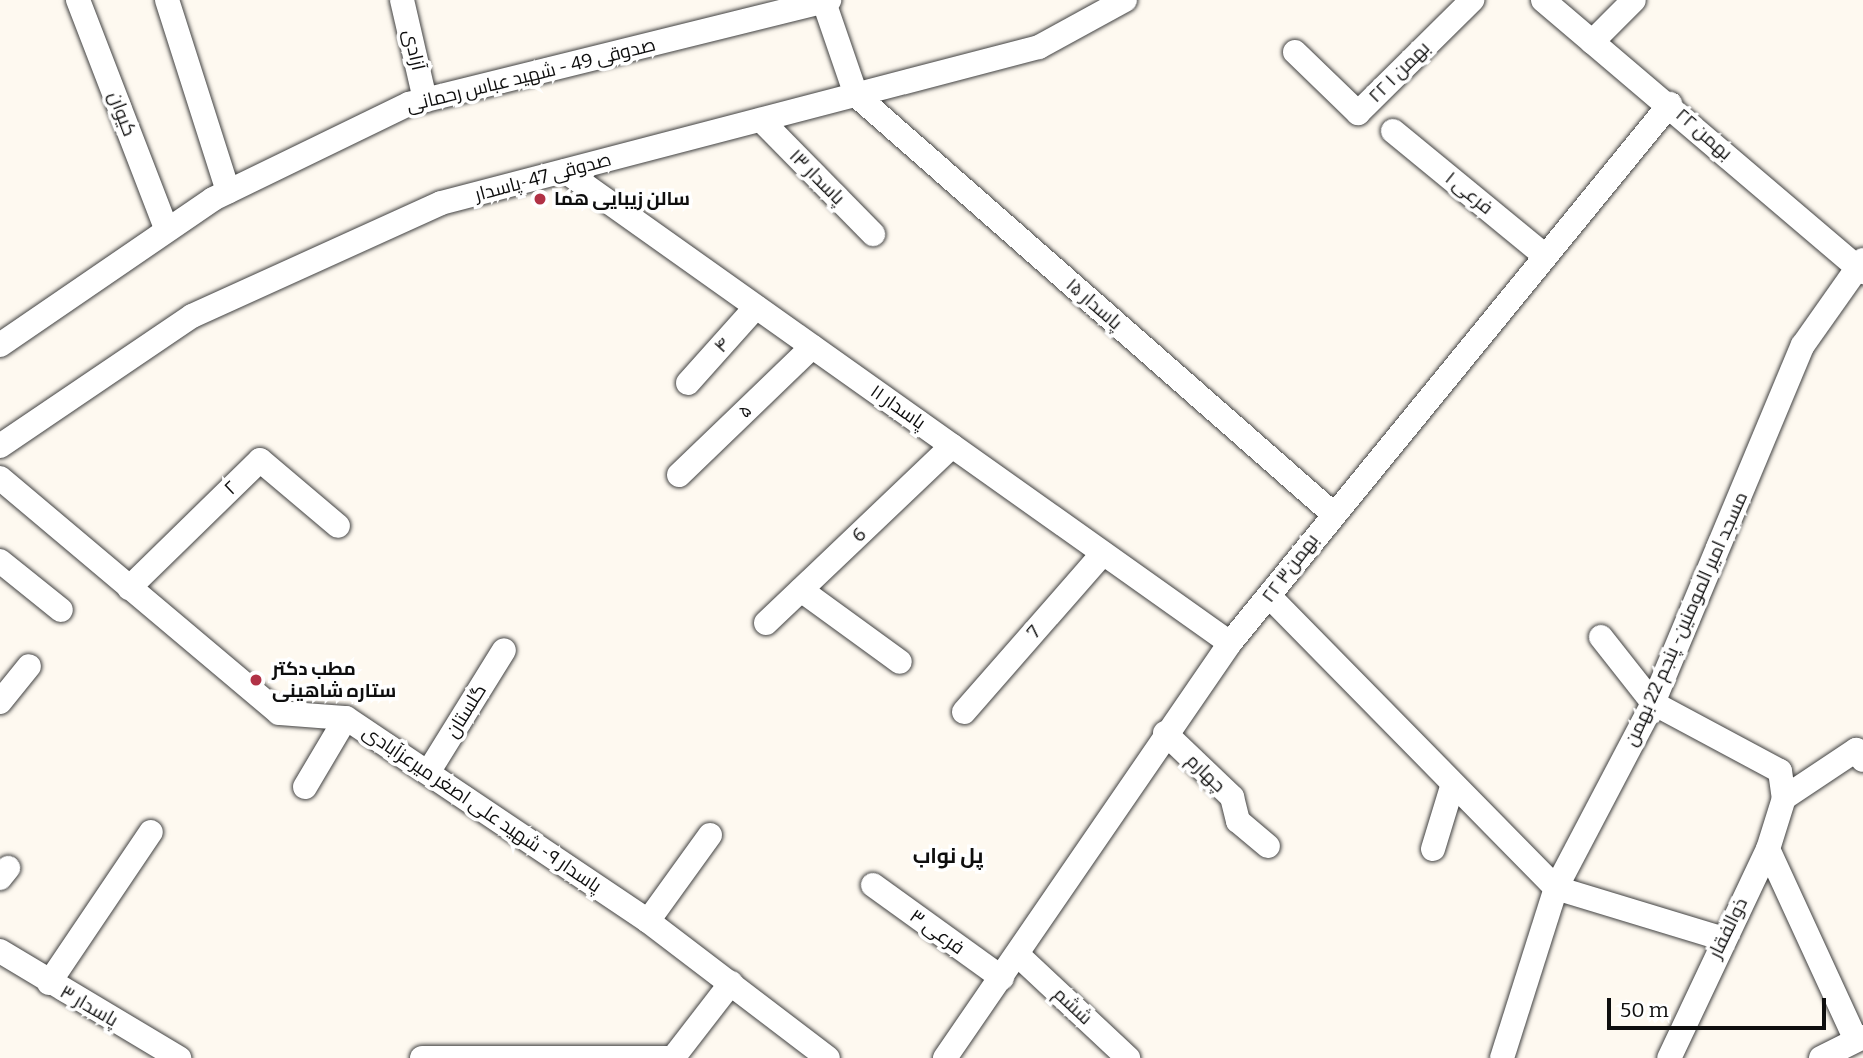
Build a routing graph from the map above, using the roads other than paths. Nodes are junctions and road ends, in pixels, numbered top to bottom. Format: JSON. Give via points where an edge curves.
{"nodes":[{"id":1,"x":78,"y":0,"type":"edge"},
{"id":2,"x":167,"y":0,"type":"edge"},
{"id":3,"x":402,"y":0,"type":"edge"},
{"id":4,"x":1125,"y":0,"type":"edge"},
{"id":5,"x":1472,"y":0,"type":"edge"},
{"id":6,"x":1543,"y":0,"type":"edge"},
{"id":7,"x":1633,"y":0,"type":"edge"},
{"id":8,"x":828,"y":8,"type":"edge"},
{"id":9,"x":1592,"y":42,"type":"junction"},
{"id":10,"x":1295,"y":52,"type":"dead end"},
{"id":11,"x":856,"y":96,"type":"junction"},
{"id":12,"x":425,"y":100,"type":"junction"},
{"id":13,"x":1670,"y":104,"type":"junction"},
{"id":14,"x":761,"y":120,"type":"junction"},
{"id":15,"x":1393,"y":131,"type":"dead end"},
{"id":16,"x":565,"y":171,"type":"junction"},
{"id":17,"x":228,"y":191,"type":"junction"},
{"id":18,"x":166,"y":228,"type":"junction"},
{"id":19,"x":873,"y":234,"type":"dead end"},
{"id":20,"x":1544,"y":255,"type":"junction"},
{"id":21,"x":1861,"y":266,"type":"edge"},
{"id":22,"x":756,"y":306,"type":"junction"},
{"id":23,"x":0,"y":345,"type":"edge"},
{"id":24,"x":812,"y":347,"type":"junction"},
{"id":25,"x":688,"y":383,"type":"dead end"},
{"id":26,"x":0,"y":446,"type":"edge"},
{"id":27,"x":952,"y":446,"type":"junction"},
{"id":28,"x":679,"y":475,"type":"dead end"},
{"id":29,"x":0,"y":478,"type":"edge"},
{"id":30,"x":1331,"y":512,"type":"junction"},
{"id":31,"x":338,"y":526,"type":"dead end"},
{"id":32,"x":1103,"y":553,"type":"junction"},
{"id":33,"x":0,"y":561,"type":"edge"},
{"id":34,"x":129,"y":588,"type":"junction"},
{"id":35,"x":801,"y":590,"type":"junction"},
{"id":36,"x":1269,"y":596,"type":"junction"},
{"id":37,"x":61,"y":610,"type":"dead end"},
{"id":38,"x":766,"y":623,"type":"dead end"},
{"id":39,"x":1601,"y":637,"type":"dead end"},
{"id":40,"x":1230,"y":643,"type":"junction"},
{"id":41,"x":504,"y":650,"type":"dead end"},
{"id":42,"x":900,"y":662,"type":"dead end"},
{"id":43,"x":29,"y":666,"type":"dead end"},
{"id":44,"x":0,"y":702,"type":"edge"},
{"id":45,"x":1653,"y":703,"type":"junction"},
{"id":46,"x":964,"y":712,"type":"dead end"},
{"id":47,"x":346,"y":718,"type":"junction"},
{"id":48,"x":1165,"y":733,"type":"junction"},
{"id":49,"x":1863,"y":760,"type":"edge"},
{"id":50,"x":429,"y":771,"type":"junction"},
{"id":51,"x":305,"y":787,"type":"dead end"},
{"id":52,"x":1452,"y":787,"type":"junction"},
{"id":53,"x":1784,"y":798,"type":"junction"},
{"id":54,"x":151,"y":832,"type":"dead end"},
{"id":55,"x":710,"y":835,"type":"dead end"},
{"id":56,"x":1268,"y":846,"type":"dead end"},
{"id":57,"x":1433,"y":849,"type":"dead end"},
{"id":58,"x":1768,"y":849,"type":"junction"},
{"id":59,"x":873,"y":885,"type":"dead end"},
{"id":60,"x":1556,"y":888,"type":"junction"},
{"id":61,"x":648,"y":921,"type":"junction"},
{"id":62,"x":1721,"y":938,"type":"junction"},
{"id":63,"x":0,"y":951,"type":"edge"},
{"id":64,"x":1018,"y":955,"type":"junction"},
{"id":65,"x":1002,"y":978,"type":"junction"},
{"id":66,"x":49,"y":983,"type":"junction"},
{"id":67,"x":731,"y":983,"type":"junction"},
{"id":68,"x":1860,"y":1039,"type":"edge"},
{"id":69,"x":526,"y":1057,"type":"edge"},
{"id":70,"x":179,"y":1058,"type":"edge"},
{"id":71,"x":422,"y":1058,"type":"edge"},
{"id":72,"x":828,"y":1058,"type":"edge"},
{"id":73,"x":945,"y":1058,"type":"edge"},
{"id":74,"x":1128,"y":1058,"type":"edge"},
{"id":75,"x":1502,"y":1058,"type":"edge"},
{"id":76,"x":1669,"y":1058,"type":"edge"},
{"id":77,"x":1821,"y":1058,"type":"edge"}],
"edges":[{"from":1,"to":18,"type":"street","name":"کیوان"},
{"from":2,"to":17,"type":"street"},
{"from":3,"to":12,"type":"street","name":"آزادی"},
{"from":4,"to":11,"type":"street","name":"صدوقی 47-پاسدار","via":[[1039,47]]},
{"from":5,"to":10,"type":"street","name":"۲۲ بهمن ۱","via":[[1358,113]]},
{"from":6,"to":9,"type":"street","name":"۲۲ بهمن"},
{"from":7,"to":9,"type":"street"},
{"from":8,"to":11,"type":"street","via":[[845,73]]},
{"from":8,"to":12,"type":"street","name":"صدوقی 49 - شهید عباس رحمانی"},
{"from":9,"to":13,"type":"street","name":"۲۲ بهمن"},
{"from":11,"to":14,"type":"street","name":"صدوقی 47-پاسدار"},
{"from":11,"to":30,"type":"street","name":"پاسدار ۱۵"},
{"from":12,"to":17,"type":"street","name":"صدوقی 49 - شهید عباس رحمانی"},
{"from":13,"to":20,"type":"street","name":"۲۲ بهمن۳"},
{"from":13,"to":21,"type":"street","name":"۲۲ بهمن"},
{"from":14,"to":16,"type":"street","name":"صدوقی 47-پاسدار"},
{"from":14,"to":19,"type":"street","name":"پاسدار ۱۳"},
{"from":15,"to":20,"type":"street","name":"فرعی ۱"},
{"from":16,"to":22,"type":"street","name":"پاسدار ۱۱"},
{"from":16,"to":26,"type":"street","name":"صدوقی 47-پاسدار","via":[[441,203],[192,316]]},
{"from":17,"to":18,"type":"street","name":"صدوقی 49 - شهید عباس رحمانی"},
{"from":18,"to":23,"type":"street","name":"صدوقی 49 - شهید عباس رحمانی"},
{"from":20,"to":30,"type":"street","name":"۲۲ بهمن۳"},
{"from":21,"to":45,"type":"street","name":"مسجد امیر المومنین- پنجم 22 بهمن","via":[[1803,345]]},
{"from":22,"to":24,"type":"street","name":"پاسدار ۱۱"},
{"from":22,"to":25,"type":"street","name":"۴"},
{"from":24,"to":27,"type":"street","name":"پاسدار ۱۱"},
{"from":24,"to":28,"type":"street","name":"۵"},
{"from":27,"to":32,"type":"street","name":"پاسدار ۱۱"},
{"from":27,"to":35,"type":"street","name":"6"},
{"from":29,"to":34,"type":"street","name":"پاسدار ۹- شهید علی اصغر میرعزآبادی"},
{"from":30,"to":36,"type":"street","name":"۲۲ بهمن۳"},
{"from":31,"to":34,"type":"street","name":"۲","via":[[260,460]]},
{"from":32,"to":40,"type":"street","name":"پاسدار ۱۱"},
{"from":32,"to":46,"type":"street","name":"7"},
{"from":33,"to":37,"type":"street"},
{"from":34,"to":47,"type":"street","name":"پاسدار ۹- شهید علی اصغر میرعزآبادی","via":[[279,713]]},
{"from":35,"to":38,"type":"street","name":"6"},
{"from":35,"to":42,"type":"street"},
{"from":36,"to":40,"type":"street","name":"۲۲ بهمن۳"},
{"from":36,"to":52,"type":"street"},
{"from":39,"to":45,"type":"street"},
{"from":40,"to":48,"type":"street","name":"۲۲ بهمن۳"},
{"from":41,"to":50,"type":"street","name":"گلستان"},
{"from":43,"to":44,"type":"street"},
{"from":45,"to":53,"type":"street","via":[[1780,771]]},
{"from":45,"to":60,"type":"street","name":"مسجد امیر المومنین- پنجم 22 بهمن"},
{"from":47,"to":50,"type":"street","name":"پاسدار ۹- شهید علی اصغر میرعزآبادی"},
{"from":47,"to":51,"type":"street"},
{"from":48,"to":56,"type":"street","name":"چهارم","via":[[1232,797],[1238,821]]},
{"from":48,"to":64,"type":"street","name":"۲۲ بهمن۳"},
{"from":49,"to":53,"type":"street","via":[[1856,750]]},
{"from":50,"to":61,"type":"street","name":"پاسدار ۹- شهید علی اصغر میرعزآبادی"},
{"from":52,"to":57,"type":"street"},
{"from":52,"to":60,"type":"street"},
{"from":53,"to":58,"type":"street","name":"ذوالفقار"},
{"from":54,"to":66,"type":"street"},
{"from":55,"to":61,"type":"street"},
{"from":58,"to":62,"type":"street","name":"ذوالفقار"},
{"from":58,"to":68,"type":"street"},
{"from":59,"to":65,"type":"street","name":"فرعی ۳"},
{"from":60,"to":62,"type":"street"},
{"from":60,"to":75,"type":"street","name":"مسجد امیر المومنین- پنجم 22 بهمن"},
{"from":61,"to":67,"type":"street","name":"پاسدار ۹- شهید علی اصغر میرعزآبادی"},
{"from":62,"to":76,"type":"street","name":"ذوالفقار"},
{"from":63,"to":66,"type":"street","name":"پاسدار ۳"},
{"from":64,"to":65,"type":"street","name":"۲۲ بهمن۳"},
{"from":64,"to":74,"type":"street","name":"ششم"},
{"from":65,"to":73,"type":"street","name":"۲۲ بهمن۳"},
{"from":66,"to":70,"type":"street","name":"پاسدار ۳"},
{"from":67,"to":69,"type":"street","via":[[673,1058]]},
{"from":67,"to":72,"type":"street","name":"پاسدار ۹- شهید علی اصغر میرعزآبادی"},
{"from":68,"to":77,"type":"street"},
{"from":69,"to":71,"type":"street"}]}
